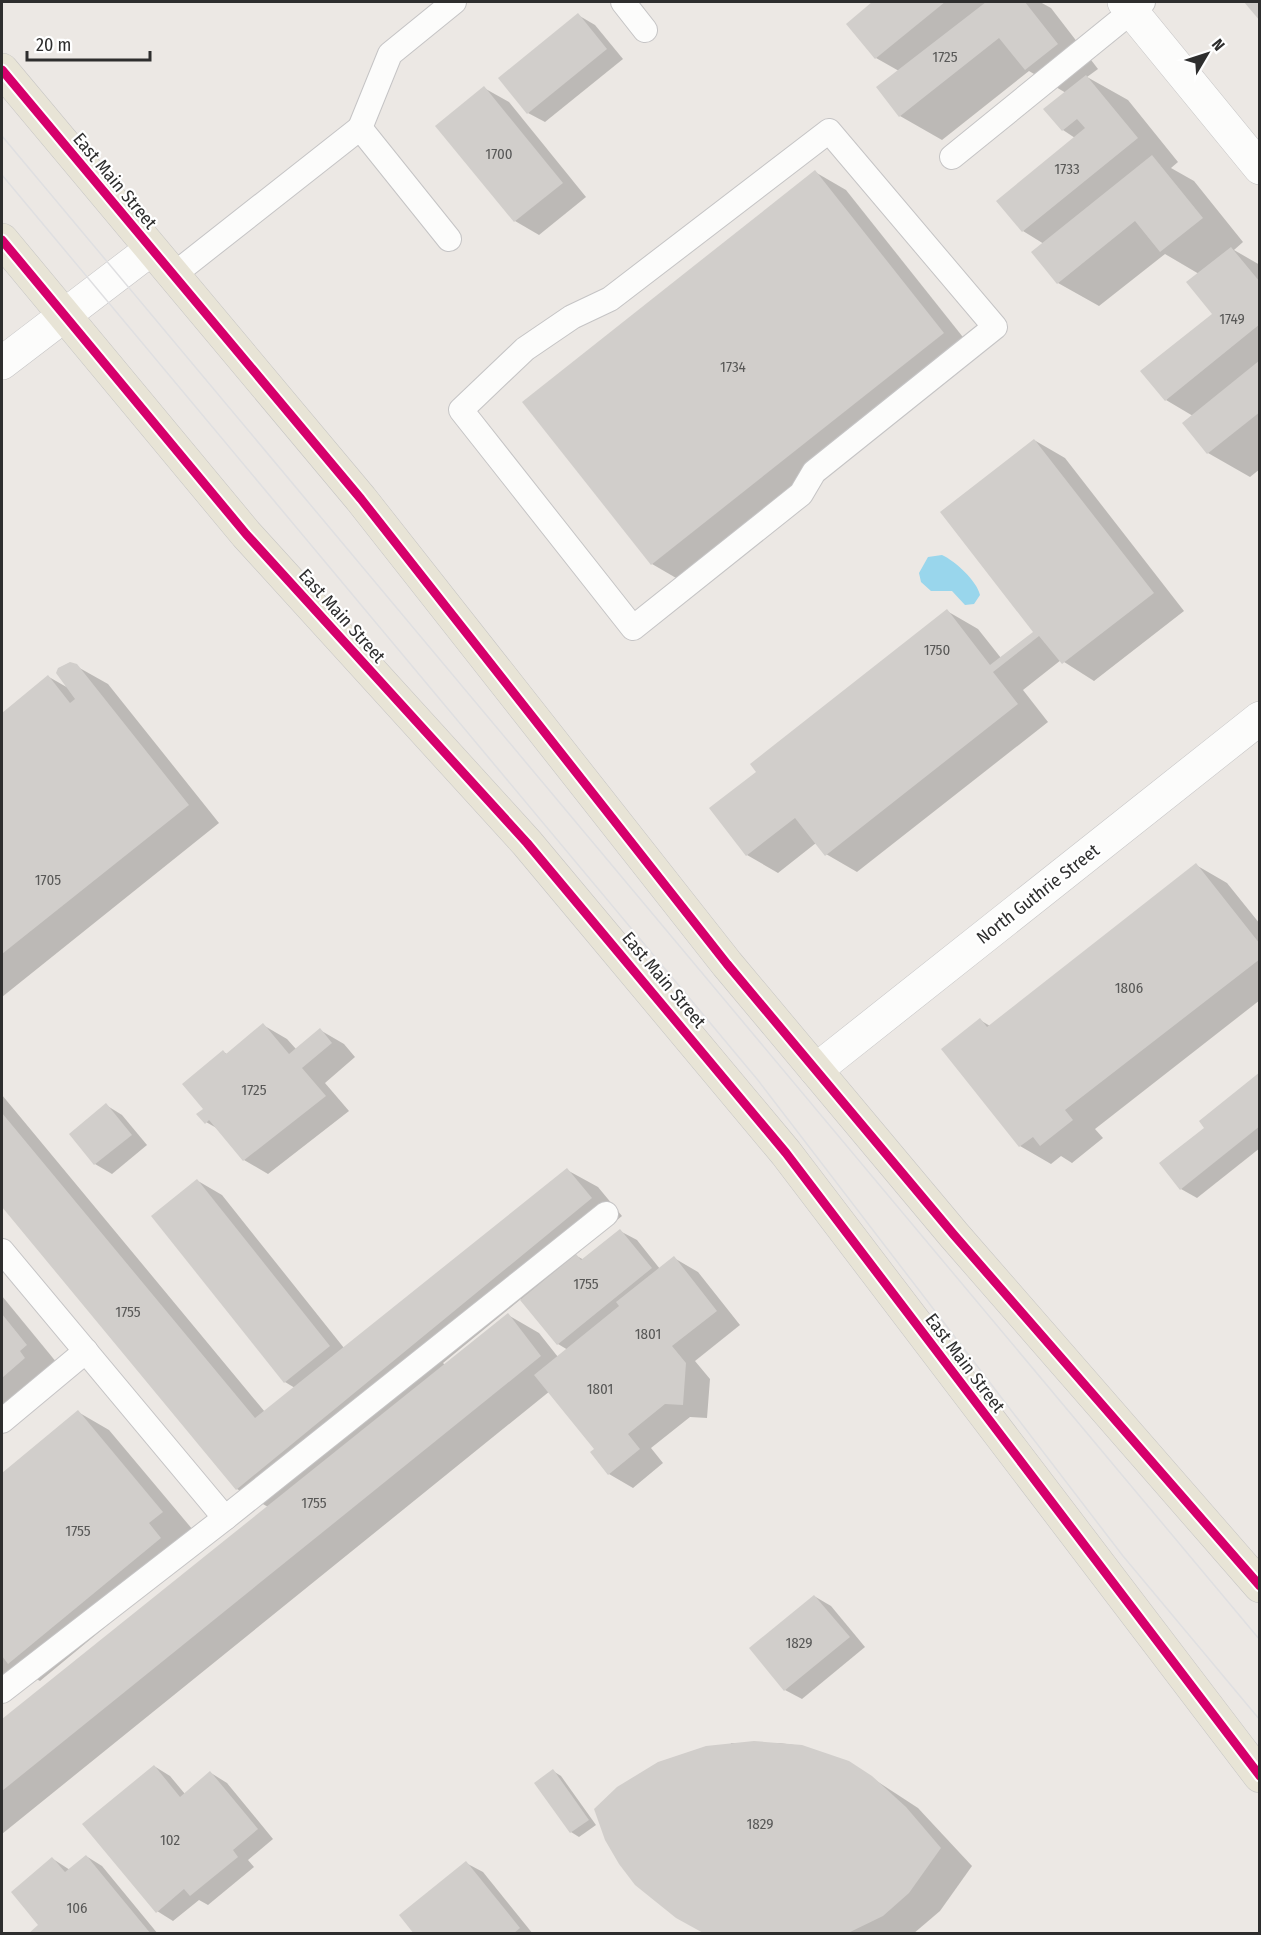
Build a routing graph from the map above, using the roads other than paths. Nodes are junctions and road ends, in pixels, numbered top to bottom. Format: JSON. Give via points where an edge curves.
{"nodes":[{"id":1,"x":454,"y":2,"type":"edge"},
{"id":2,"x":623,"y":2,"type":"edge"},
{"id":3,"x":1133,"y":5,"type":"edge"},
{"id":4,"x":645,"y":30,"type":"dead end"},
{"id":5,"x":2,"y":70,"type":"edge"},
{"id":6,"x":360,"y":128,"type":"junction"},
{"id":7,"x":952,"y":157,"type":"dead end"},
{"id":8,"x":1260,"y":168,"type":"edge"},
{"id":9,"x":449,"y":239,"type":"dead end"},
{"id":10,"x":2,"y":240,"type":"edge"},
{"id":11,"x":150,"y":250,"type":"junction"},
{"id":12,"x":172,"y":276,"type":"junction"},
{"id":13,"x":64,"y":315,"type":"junction"},
{"id":14,"x":2,"y":363,"type":"edge"},
{"id":15,"x":460,"y":410,"type":"joint"},
{"id":16,"x":1260,"y":718,"type":"edge"},
{"id":17,"x":816,"y":1070,"type":"junction"},
{"id":18,"x":606,"y":1214,"type":"dead end"},
{"id":19,"x":2,"y":1251,"type":"edge"},
{"id":20,"x":86,"y":1350,"type":"junction"},
{"id":21,"x":2,"y":1421,"type":"edge"},
{"id":22,"x":225,"y":1518,"type":"junction"},
{"id":23,"x":1260,"y":1586,"type":"edge"},
{"id":24,"x":2,"y":1691,"type":"edge"},
{"id":25,"x":1260,"y":1776,"type":"edge"}],
"edges":[{"from":1,"to":6,"type":"lane","via":[[390,54]]},
{"from":2,"to":4,"type":"lane"},
{"from":3,"to":7,"type":"lane"},
{"from":3,"to":8,"type":"street"},
{"from":5,"to":11,"type":"main road","name":"East Main Street"},
{"from":6,"to":9,"type":"lane"},
{"from":6,"to":12,"type":"lane"},
{"from":10,"to":13,"type":"main road","name":"East Main Street"},
{"from":11,"to":12,"type":"main road","name":"East Main Street"},
{"from":11,"to":13,"type":"street"},
{"from":12,"to":17,"type":"main road","name":"East Main Street","via":[[375,516],[675,900]]},
{"from":13,"to":14,"type":"street"},
{"from":13,"to":25,"type":"main road","name":"East Main Street","via":[[246,534],[526,843],[786,1153]]},
{"from":15,"to":15,"type":"lane","via":[[525,349],[572,317],[610,299],[829,131],[995,327],[814,472],[801,494],[633,628]]},
{"from":16,"to":17,"type":"street","name":"North Guthrie Street"},
{"from":17,"to":23,"type":"main road","name":"East Main Street","via":[[954,1235]]},
{"from":18,"to":22,"type":"lane"},
{"from":19,"to":20,"type":"lane"},
{"from":20,"to":21,"type":"lane"},
{"from":20,"to":22,"type":"lane"},
{"from":22,"to":24,"type":"lane"}]}
